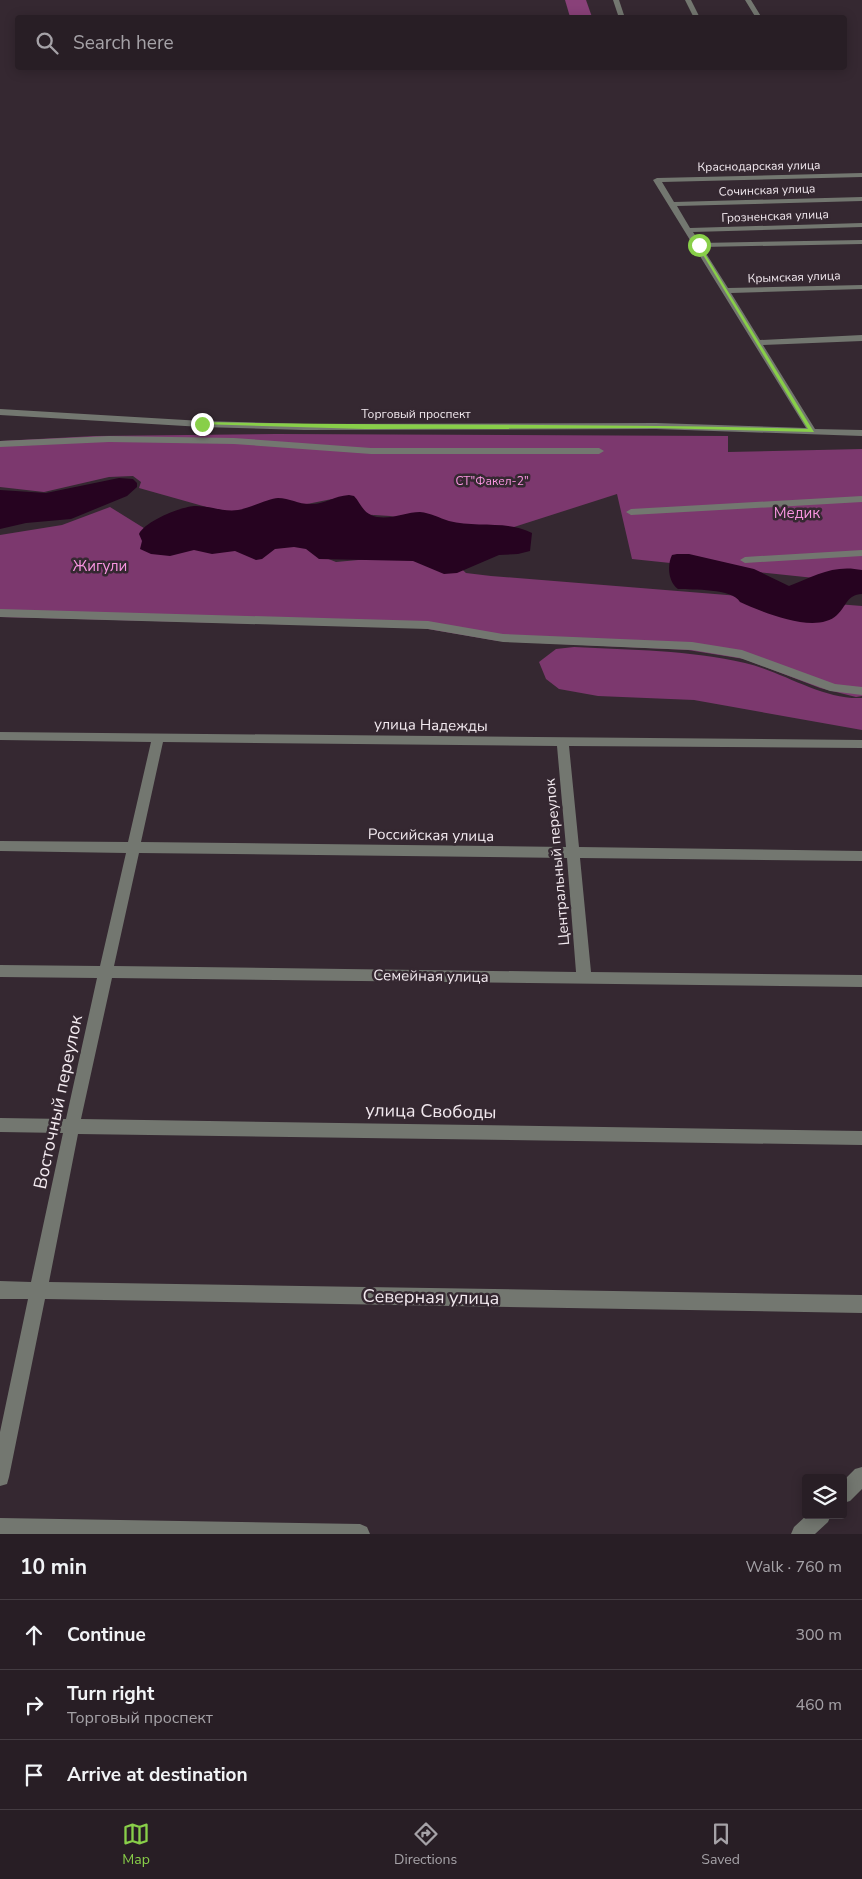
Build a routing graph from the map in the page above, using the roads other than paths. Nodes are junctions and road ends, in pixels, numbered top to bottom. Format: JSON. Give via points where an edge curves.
{"nodes":[{"id":1,"x":616,"y":0,"type":"edge"},
{"id":2,"x":688,"y":0,"type":"edge"},
{"id":3,"x":748,"y":0,"type":"edge"},
{"id":4,"x":621,"y":15,"type":"edge"},
{"id":5,"x":696,"y":15,"type":"edge"},
{"id":6,"x":757,"y":15,"type":"edge"},
{"id":7,"x":862,"y":175,"type":"edge"},
{"id":8,"x":862,"y":199,"type":"edge"},
{"id":9,"x":673,"y":204,"type":"junction"},
{"id":10,"x":862,"y":225,"type":"edge"},
{"id":11,"x":688,"y":230,"type":"junction"},
{"id":12,"x":862,"y":242,"type":"edge"},
{"id":13,"x":699,"y":245,"type":"junction"},
{"id":14,"x":862,"y":287,"type":"edge"},
{"id":15,"x":726,"y":291,"type":"junction"},
{"id":16,"x":862,"y":338,"type":"edge"},
{"id":17,"x":758,"y":343,"type":"junction"},
{"id":18,"x":0,"y":412,"type":"edge"},
{"id":19,"x":812,"y":431,"type":"junction"},
{"id":20,"x":862,"y":434,"type":"edge"},
{"id":21,"x":0,"y":444,"type":"edge"},
{"id":22,"x":599,"y":451,"type":"dead end"},
{"id":23,"x":862,"y":499,"type":"edge"},
{"id":24,"x":631,"y":512,"type":"dead end"},
{"id":25,"x":862,"y":553,"type":"edge"},
{"id":26,"x":745,"y":560,"type":"dead end"},
{"id":27,"x":0,"y":613,"type":"edge"},
{"id":28,"x":862,"y":691,"type":"edge"},
{"id":29,"x":0,"y":736,"type":"edge"},
{"id":30,"x":158,"y":737,"type":"junction"},
{"id":31,"x":563,"y":743,"type":"junction"},
{"id":32,"x":862,"y":744,"type":"edge"},
{"id":33,"x":0,"y":846,"type":"edge"},
{"id":34,"x":134,"y":848,"type":"junction"},
{"id":35,"x":572,"y":852,"type":"junction"},
{"id":36,"x":862,"y":856,"type":"edge"},
{"id":37,"x":0,"y":971,"type":"edge"},
{"id":38,"x":106,"y":972,"type":"junction"},
{"id":39,"x":584,"y":978,"type":"junction"},
{"id":40,"x":862,"y":981,"type":"edge"},
{"id":41,"x":0,"y":1125,"type":"edge"},
{"id":42,"x":72,"y":1126,"type":"junction"},
{"id":43,"x":862,"y":1138,"type":"edge"},
{"id":44,"x":0,"y":1290,"type":"edge"},
{"id":45,"x":38,"y":1291,"type":"junction"},
{"id":46,"x":862,"y":1304,"type":"edge"},
{"id":47,"x":862,"y":1476,"type":"edge"},
{"id":48,"x":0,"y":1477,"type":"edge"},
{"id":49,"x":847,"y":1490,"type":"edge"},
{"id":50,"x":817,"y":1519,"type":"edge"},
{"id":51,"x":0,"y":1528,"type":"edge"},
{"id":52,"x":360,"y":1534,"type":"edge"},
{"id":53,"x":802,"y":1534,"type":"edge"}],
"edges":[{"from":1,"to":4,"type":"street"},
{"from":2,"to":5,"type":"street"},
{"from":3,"to":6,"type":"street"},
{"from":7,"to":9,"type":"street","name":"Краснодарская улица","via":[[658,180]]},
{"from":8,"to":9,"type":"street","name":"Сочинская улица"},
{"from":9,"to":11,"type":"street"},
{"from":10,"to":11,"type":"street","name":"Грозненская улица"},
{"from":11,"to":13,"type":"street"},
{"from":12,"to":13,"type":"street"},
{"from":13,"to":15,"type":"street"},
{"from":14,"to":15,"type":"street","name":"Крымская улица"},
{"from":15,"to":17,"type":"street"},
{"from":16,"to":17,"type":"street"},
{"from":17,"to":19,"type":"street"},
{"from":18,"to":19,"type":"street","name":"Торговый проспект","via":[[202,424],[601,426]]},
{"from":19,"to":20,"type":"street","name":"Торговый проспект"},
{"from":21,"to":22,"type":"street","via":[[110,438],[234,441],[371,451]]},
{"from":23,"to":24,"type":"street"},
{"from":25,"to":26,"type":"street"},
{"from":27,"to":28,"type":"street","via":[[428,625],[503,638],[692,646],[742,654],[834,688]]},
{"from":29,"to":30,"type":"street","name":"улица Надежды"},
{"from":30,"to":31,"type":"street","name":"улица Надежды"},
{"from":30,"to":34,"type":"street","name":"Восточный переулок"},
{"from":31,"to":32,"type":"street","name":"улица Надежды"},
{"from":31,"to":35,"type":"street","name":"Центральный переулок"},
{"from":33,"to":34,"type":"street","name":"Российская улица"},
{"from":34,"to":35,"type":"street","name":"Российская улица"},
{"from":34,"to":38,"type":"street","name":"Восточный переулок"},
{"from":35,"to":36,"type":"street","name":"Российская улица"},
{"from":35,"to":39,"type":"street","name":"Центральный переулок"},
{"from":37,"to":38,"type":"street","name":"Семейная улица"},
{"from":38,"to":39,"type":"street","name":"Семейная улица"},
{"from":38,"to":42,"type":"street","name":"Восточный переулок"},
{"from":39,"to":40,"type":"street","name":"Семейная улица"},
{"from":41,"to":42,"type":"street","name":"улица Свободы"},
{"from":42,"to":43,"type":"street","name":"улица Свободы"},
{"from":42,"to":45,"type":"street","name":"Восточный переулок"},
{"from":44,"to":45,"type":"street","name":"Северная улица"},
{"from":45,"to":46,"type":"street","name":"Северная улица"},
{"from":45,"to":48,"type":"street","name":"Восточный переулок"},
{"from":47,"to":49,"type":"street"},
{"from":50,"to":53,"type":"street"},
{"from":51,"to":52,"type":"street"}]}
